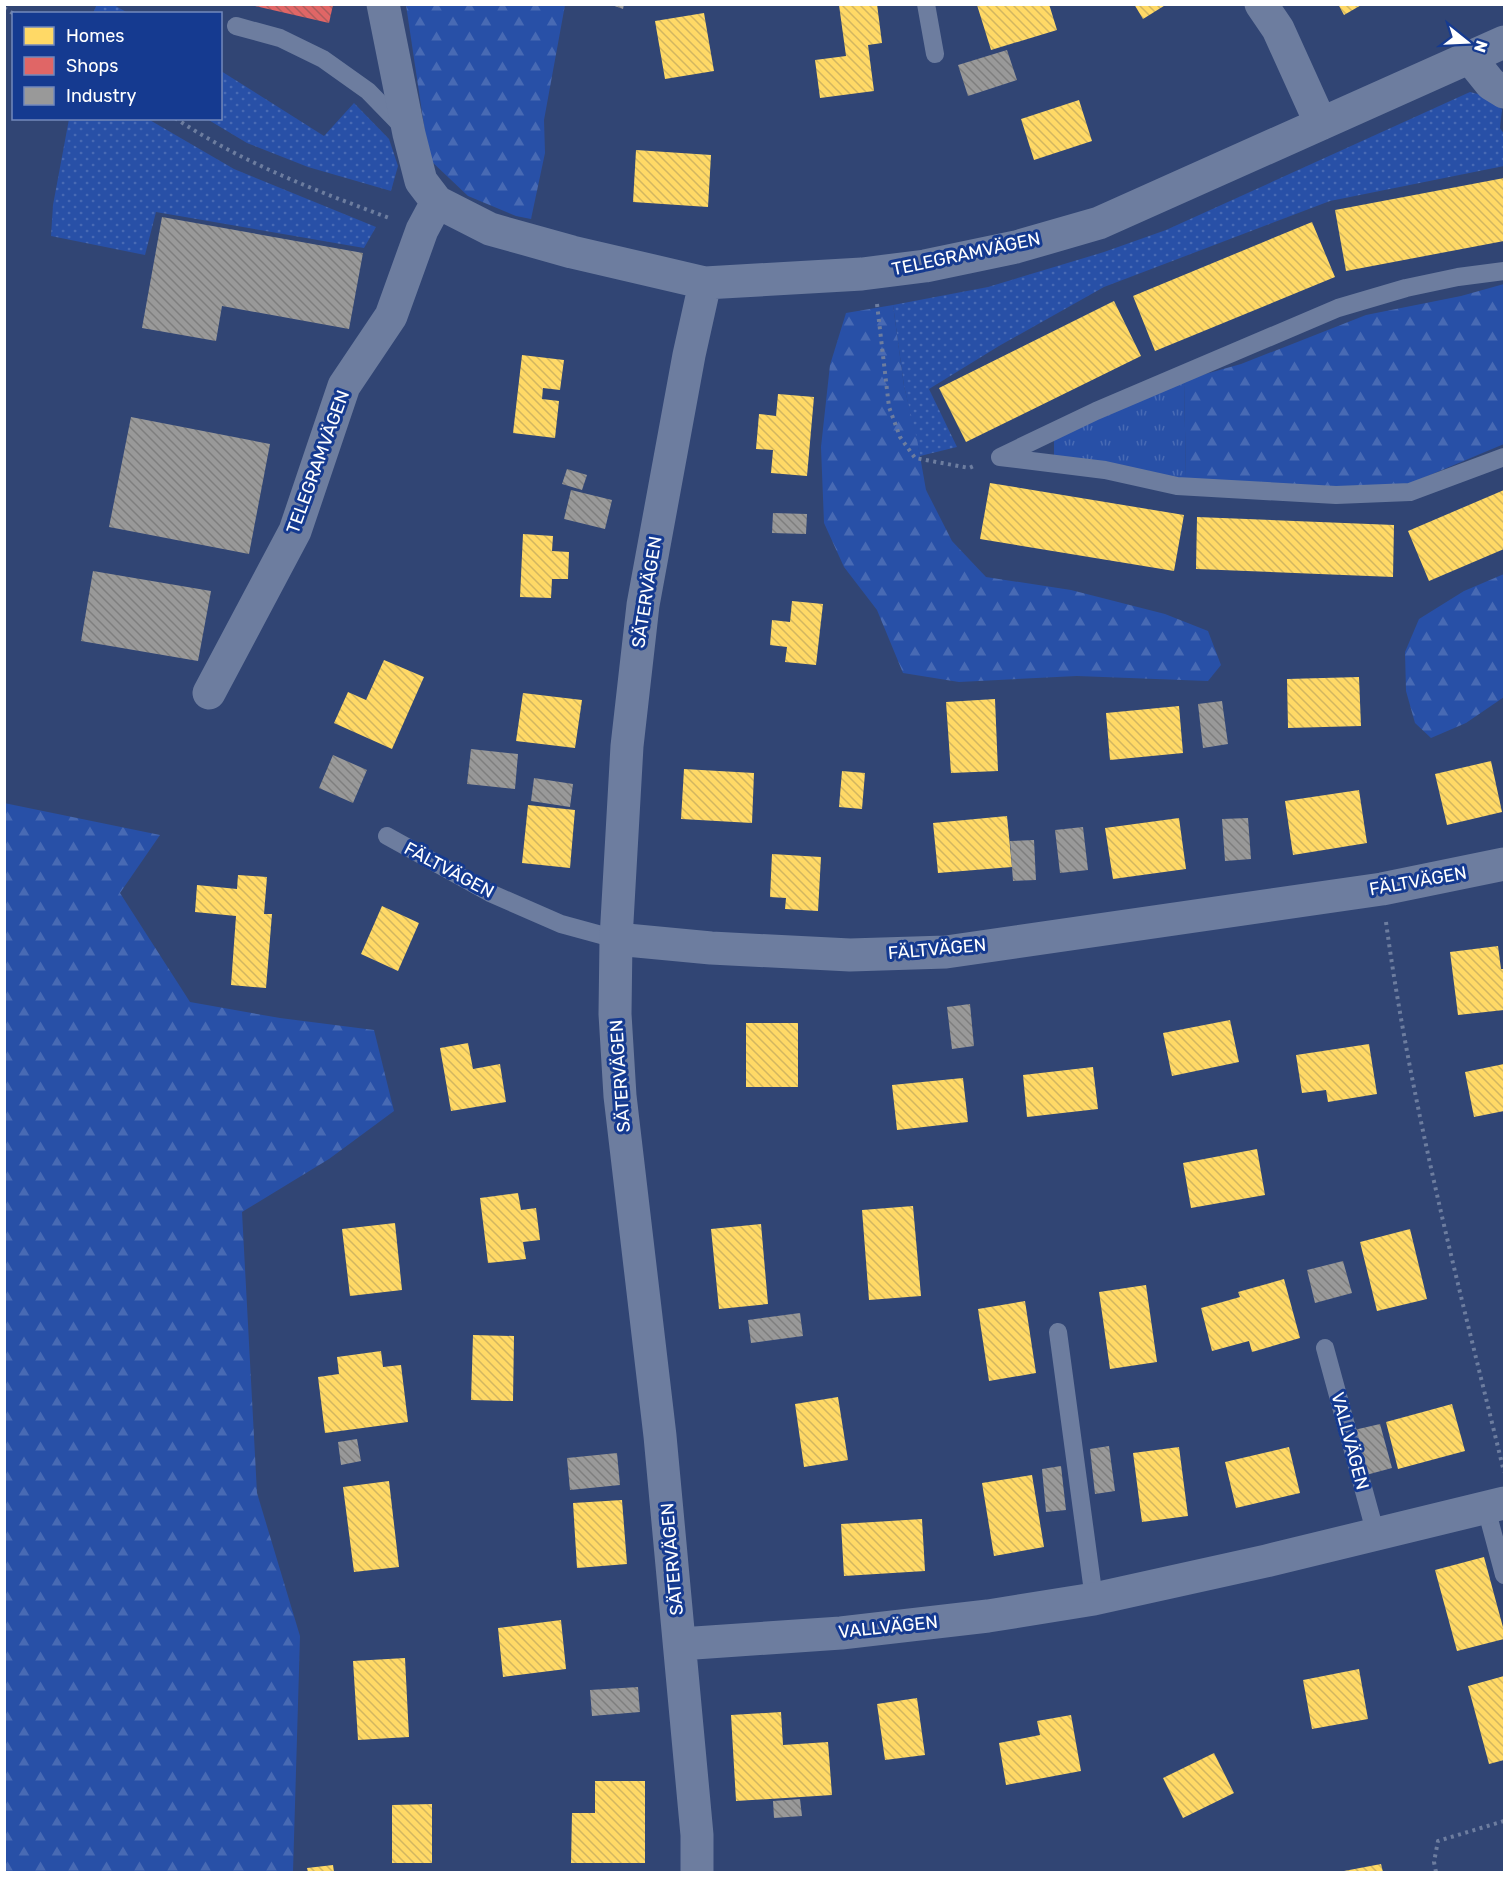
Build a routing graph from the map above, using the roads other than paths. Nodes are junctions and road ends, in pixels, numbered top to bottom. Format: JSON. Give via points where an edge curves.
{"nodes":[{"id":1,"x":383,"y":4,"type":"edge"},
{"id":2,"x":926,"y":4,"type":"edge"},
{"id":3,"x":1261,"y":4,"type":"edge"},
{"id":4,"x":236,"y":26,"type":"dead end"},
{"id":5,"x":1504,"y":42,"type":"edge"},
{"id":6,"x":935,"y":54,"type":"dead end"},
{"id":7,"x":1470,"y":58,"type":"junction"},
{"id":8,"x":1504,"y":92,"type":"edge"},
{"id":9,"x":1321,"y":124,"type":"junction"},
{"id":10,"x":409,"y":134,"type":"junction"},
{"id":11,"x":430,"y":216,"type":"junction"},
{"id":12,"x":1504,"y":271,"type":"edge"},
{"id":13,"x":705,"y":283,"type":"junction"},
{"id":14,"x":1504,"y":458,"type":"edge"},
{"id":15,"x":209,"y":693,"type":"dead end"},
{"id":16,"x":387,"y":836,"type":"dead end"},
{"id":17,"x":1504,"y":864,"type":"edge"},
{"id":18,"x":616,"y":939,"type":"junction"},
{"id":19,"x":1058,"y":1332,"type":"dead end"},
{"id":20,"x":1325,"y":1348,"type":"dead end"},
{"id":21,"x":1495,"y":1505,"type":"edge"},
{"id":22,"x":1376,"y":1535,"type":"junction"},
{"id":23,"x":1504,"y":1575,"type":"edge"},
{"id":24,"x":1094,"y":1599,"type":"junction"},
{"id":25,"x":680,"y":1644,"type":"junction"},
{"id":26,"x":697,"y":1872,"type":"edge"}],
"edges":[{"from":1,"to":10,"type":"street","name":"TELEGRAMVÄGEN"},
{"from":2,"to":6,"type":"lane"},
{"from":3,"to":9,"type":"street","via":[[1278,29]]},
{"from":4,"to":10,"type":"lane","via":[[279,38],[323,59],[368,91]]},
{"from":5,"to":7,"type":"street","name":"TELEGRAMVÄGEN"},
{"from":7,"to":8,"type":"street","via":[[1491,84]]},
{"from":7,"to":9,"type":"street","name":"TELEGRAMVÄGEN"},
{"from":9,"to":13,"type":"street","name":"TELEGRAMVÄGEN","via":[[1099,223],[1016,247],[862,274]]},
{"from":10,"to":11,"type":"street","name":"TELEGRAMVÄGEN"},
{"from":11,"to":13,"type":"street","name":"TELEGRAMVÄGEN"},
{"from":11,"to":15,"type":"street","name":"TELEGRAMVÄGEN","via":[[392,316],[344,386],[295,531]]},
{"from":12,"to":14,"type":"lane","via":[[1406,288],[1338,309],[1096,411],[1000,457],[1105,470],[1177,486],[1336,495],[1410,492]]},
{"from":13,"to":18,"type":"street","name":"SÄTERVÄGEN","via":[[643,605],[627,746]]},
{"from":16,"to":18,"type":"lane","name":"FÄLTVÄGEN","via":[[490,893],[561,924]]},
{"from":17,"to":18,"type":"street","name":"FÄLTVÄGEN","via":[[1382,889],[946,952],[850,955]]},
{"from":18,"to":25,"type":"street","name":"SÄTERVÄGEN","via":[[620,1096]]},
{"from":19,"to":24,"type":"lane"},
{"from":20,"to":22,"type":"lane","name":"VALLVÄGEN"},
{"from":21,"to":22,"type":"street","name":"VALLVÄGEN"},
{"from":21,"to":23,"type":"lane","name":"VALLVÄGEN"},
{"from":22,"to":24,"type":"street","name":"VALLVÄGEN"},
{"from":24,"to":25,"type":"street","name":"VALLVÄGEN","via":[[852,1631]]},
{"from":25,"to":26,"type":"street","name":"SÄTERVÄGEN"}]}
